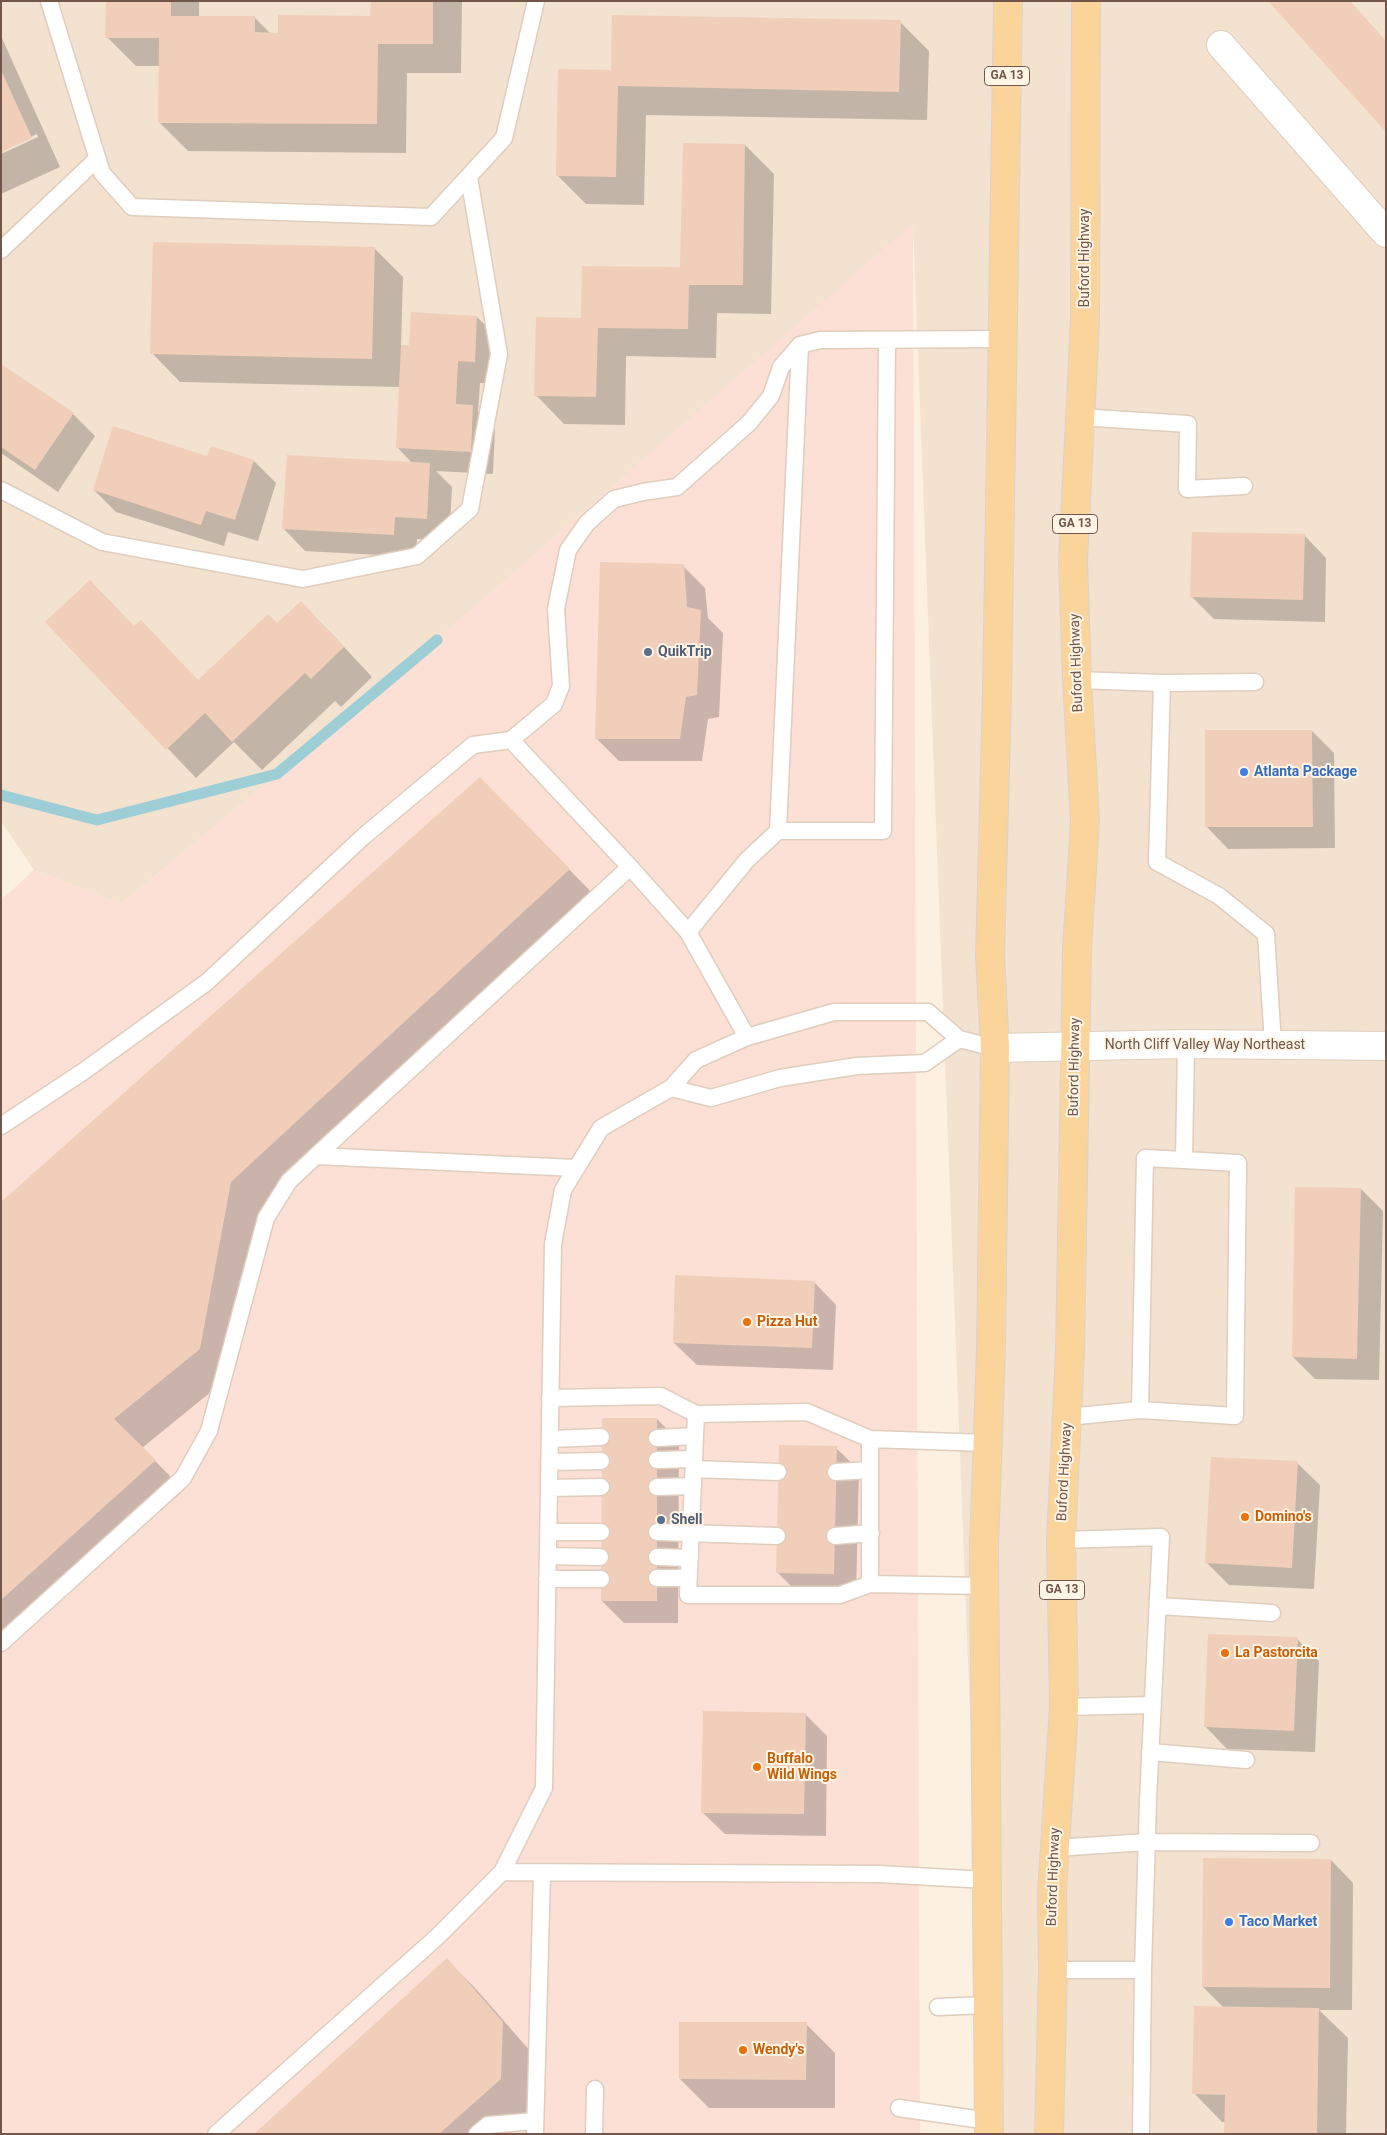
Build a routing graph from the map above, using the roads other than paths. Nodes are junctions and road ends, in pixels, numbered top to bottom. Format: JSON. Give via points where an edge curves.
{"nodes":[{"id":1,"x":49,"y":1,"type":"edge"},
{"id":2,"x":536,"y":1,"type":"edge"},
{"id":3,"x":1008,"y":1,"type":"edge"},
{"id":4,"x":1086,"y":1,"type":"edge"},
{"id":5,"x":1221,"y":45,"type":"dead end"},
{"id":6,"x":97,"y":158,"type":"junction"},
{"id":7,"x":469,"y":177,"type":"junction"},
{"id":8,"x":1386,"y":233,"type":"edge"},
{"id":9,"x":1,"y":250,"type":"edge"},
{"id":10,"x":1002,"y":339,"type":"junction"},
{"id":11,"x":888,"y":340,"type":"junction"},
{"id":12,"x":800,"y":344,"type":"junction"},
{"id":13,"x":1080,"y":418,"type":"junction"},
{"id":14,"x":1244,"y":486,"type":"dead end"},
{"id":15,"x":1,"y":490,"type":"edge"},
{"id":16,"x":1077,"y":680,"type":"junction"},
{"id":17,"x":1255,"y":682,"type":"dead end"},
{"id":18,"x":1162,"y":683,"type":"junction"},
{"id":19,"x":511,"y":740,"type":"junction"},
{"id":20,"x":778,"y":831,"type":"junction"},
{"id":21,"x":630,"y":867,"type":"junction"},
{"id":22,"x":688,"y":932,"type":"junction"},
{"id":23,"x":747,"y":1037,"type":"junction"},
{"id":24,"x":959,"y":1039,"type":"junction"},
{"id":25,"x":1186,"y":1044,"type":"junction"},
{"id":26,"x":1273,"y":1044,"type":"junction"},
{"id":27,"x":1075,"y":1046,"type":"junction"},
{"id":28,"x":1386,"y":1046,"type":"edge"},
{"id":29,"x":995,"y":1048,"type":"junction"},
{"id":30,"x":671,"y":1088,"type":"junction"},
{"id":31,"x":1,"y":1126,"type":"edge"},
{"id":32,"x":316,"y":1156,"type":"junction"},
{"id":33,"x":1184,"y":1160,"type":"junction"},
{"id":34,"x":576,"y":1168,"type":"junction"},
{"id":35,"x":550,"y":1398,"type":"junction"},
{"id":36,"x":1140,"y":1410,"type":"junction"},
{"id":37,"x":696,"y":1414,"type":"junction"},
{"id":38,"x":1067,"y":1417,"type":"junction"},
{"id":39,"x":695,"y":1436,"type":"junction"},
{"id":40,"x":601,"y":1437,"type":"dead end"},
{"id":41,"x":657,"y":1438,"type":"dead end"},
{"id":42,"x":550,"y":1439,"type":"junction"},
{"id":43,"x":870,"y":1439,"type":"junction"},
{"id":44,"x":987,"y":1443,"type":"junction"},
{"id":45,"x":657,"y":1460,"type":"dead end"},
{"id":46,"x":549,"y":1462,"type":"junction"},
{"id":47,"x":602,"y":1462,"type":"dead end"},
{"id":48,"x":694,"y":1464,"type":"junction"},
{"id":49,"x":870,"y":1470,"type":"junction"},
{"id":50,"x":778,"y":1472,"type":"dead end"},
{"id":51,"x":836,"y":1472,"type":"dead end"},
{"id":52,"x":693,"y":1486,"type":"junction"},
{"id":53,"x":601,"y":1487,"type":"dead end"},
{"id":54,"x":657,"y":1487,"type":"dead end"},
{"id":55,"x":549,"y":1488,"type":"junction"},
{"id":56,"x":548,"y":1532,"type":"junction"},
{"id":57,"x":601,"y":1532,"type":"dead end"},
{"id":58,"x":657,"y":1532,"type":"dead end"},
{"id":59,"x":690,"y":1532,"type":"junction"},
{"id":60,"x":871,"y":1533,"type":"junction"},
{"id":61,"x":777,"y":1536,"type":"dead end"},
{"id":62,"x":835,"y":1536,"type":"dead end"},
{"id":63,"x":1062,"y":1540,"type":"junction"},
{"id":64,"x":548,"y":1556,"type":"junction"},
{"id":65,"x":600,"y":1557,"type":"dead end"},
{"id":66,"x":657,"y":1557,"type":"dead end"},
{"id":67,"x":690,"y":1558,"type":"junction"},
{"id":68,"x":656,"y":1578,"type":"dead end"},
{"id":69,"x":689,"y":1578,"type":"junction"},
{"id":70,"x":547,"y":1579,"type":"junction"},
{"id":71,"x":601,"y":1579,"type":"dead end"},
{"id":72,"x":870,"y":1584,"type":"junction"},
{"id":73,"x":984,"y":1586,"type":"junction"},
{"id":74,"x":1159,"y":1606,"type":"junction"},
{"id":75,"x":1272,"y":1613,"type":"dead end"},
{"id":76,"x":1,"y":1643,"type":"edge"},
{"id":77,"x":1153,"y":1706,"type":"junction"},
{"id":78,"x":1064,"y":1707,"type":"junction"},
{"id":79,"x":1150,"y":1752,"type":"junction"},
{"id":80,"x":1246,"y":1760,"type":"dead end"},
{"id":81,"x":1147,"y":1842,"type":"junction"},
{"id":82,"x":1311,"y":1843,"type":"dead end"},
{"id":83,"x":1054,"y":1848,"type":"junction"},
{"id":84,"x":502,"y":1872,"type":"junction"},
{"id":85,"x":542,"y":1873,"type":"junction"},
{"id":86,"x":986,"y":1880,"type":"junction"},
{"id":87,"x":1053,"y":1970,"type":"junction"},
{"id":88,"x":1143,"y":1970,"type":"junction"},
{"id":89,"x":988,"y":2005,"type":"junction"},
{"id":90,"x":938,"y":2007,"type":"dead end"},
{"id":91,"x":595,"y":2089,"type":"dead end"},
{"id":92,"x":899,"y":2108,"type":"dead end"},
{"id":93,"x":535,"y":2127,"type":"edge"},
{"id":94,"x":989,"y":2128,"type":"edge"},
{"id":95,"x":216,"y":2134,"type":"edge"},
{"id":96,"x":477,"y":2134,"type":"edge"},
{"id":97,"x":594,"y":2134,"type":"edge"},
{"id":98,"x":1049,"y":2134,"type":"edge"},
{"id":99,"x":1141,"y":2134,"type":"edge"}],
"edges":[{"from":1,"to":6,"type":"lane"},
{"from":2,"to":7,"type":"lane","via":[[504,138]]},
{"from":3,"to":10,"type":"main road","number":"GA 13"},
{"from":4,"to":13,"type":"main road","name":"Buford Highway","number":"GA 13","via":[[1085,320]]},
{"from":5,"to":8,"type":"street"},
{"from":6,"to":7,"type":"lane","via":[[102,174],[132,207],[431,217]]},
{"from":6,"to":9,"type":"lane"},
{"from":7,"to":15,"type":"lane","via":[[499,354],[470,509],[417,556],[303,579],[102,542]]},
{"from":10,"to":11,"type":"lane"},
{"from":10,"to":29,"type":"main road","number":"GA 13","via":[[990,956]]},
{"from":11,"to":12,"type":"lane","via":[[820,340]]},
{"from":11,"to":20,"type":"lane","via":[[883,831]]},
{"from":12,"to":19,"type":"lane","via":[[781,367],[771,396],[748,424],[678,487],[614,499],[587,523],[572,543],[556,609],[561,686],[554,704]]},
{"from":12,"to":20,"type":"lane"},
{"from":13,"to":14,"type":"lane","via":[[1188,424],[1187,489]]},
{"from":13,"to":16,"type":"main road","name":"Buford Highway","number":"GA 13","via":[[1073,560]]},
{"from":16,"to":18,"type":"lane"},
{"from":16,"to":27,"type":"main road","name":"Buford Highway","number":"GA 13","via":[[1085,821]]},
{"from":17,"to":18,"type":"lane"},
{"from":18,"to":26,"type":"lane","via":[[1157,862],[1219,896],[1266,934]]},
{"from":19,"to":21,"type":"lane"},
{"from":19,"to":31,"type":"lane","via":[[473,745],[364,836],[206,982],[84,1071]]},
{"from":20,"to":22,"type":"lane","via":[[747,860]]},
{"from":21,"to":22,"type":"lane"},
{"from":21,"to":32,"type":"lane"},
{"from":22,"to":23,"type":"lane"},
{"from":23,"to":24,"type":"lane","via":[[834,1012],[928,1012]]},
{"from":23,"to":30,"type":"lane","via":[[696,1060]]},
{"from":24,"to":29,"type":"lane"},
{"from":24,"to":30,"type":"lane","via":[[924,1064],[857,1066],[780,1078],[711,1098]]},
{"from":25,"to":26,"type":"street","name":"North Cliff Valley Way Northeast"},
{"from":25,"to":27,"type":"street","name":"North Cliff Valley Way Northeast"},
{"from":25,"to":33,"type":"lane"},
{"from":26,"to":28,"type":"street","name":"North Cliff Valley Way Northeast"},
{"from":27,"to":29,"type":"street","name":"North Cliff Valley Way Northeast"},
{"from":27,"to":38,"type":"main road","name":"Buford Highway","number":"GA 13"},
{"from":29,"to":44,"type":"main road","number":"GA 13"},
{"from":30,"to":34,"type":"lane","via":[[601,1128]]},
{"from":32,"to":34,"type":"lane"},
{"from":32,"to":76,"type":"lane","via":[[289,1181],[266,1218],[208,1431],[183,1478]]},
{"from":33,"to":36,"type":"lane","via":[[1145,1158]]},
{"from":33,"to":36,"type":"lane","via":[[1238,1164],[1235,1416]]},
{"from":34,"to":35,"type":"lane","via":[[563,1190],[553,1244]]},
{"from":35,"to":37,"type":"lane","via":[[662,1396]]},
{"from":35,"to":42,"type":"lane"},
{"from":36,"to":38,"type":"lane"},
{"from":37,"to":39,"type":"lane"},
{"from":37,"to":43,"type":"lane","via":[[806,1412]]},
{"from":38,"to":63,"type":"main road","name":"Buford Highway","number":"GA 13"},
{"from":39,"to":41,"type":"lane"},
{"from":39,"to":48,"type":"lane"},
{"from":40,"to":42,"type":"lane"},
{"from":42,"to":46,"type":"lane"},
{"from":43,"to":44,"type":"lane"},
{"from":43,"to":49,"type":"lane"},
{"from":44,"to":73,"type":"main road","number":"GA 13"},
{"from":45,"to":48,"type":"lane"},
{"from":46,"to":47,"type":"lane"},
{"from":46,"to":55,"type":"lane"},
{"from":48,"to":50,"type":"lane"},
{"from":48,"to":52,"type":"lane"},
{"from":49,"to":51,"type":"lane"},
{"from":49,"to":60,"type":"lane"},
{"from":52,"to":54,"type":"lane"},
{"from":52,"to":59,"type":"lane"},
{"from":53,"to":55,"type":"lane"},
{"from":55,"to":56,"type":"lane"},
{"from":56,"to":57,"type":"lane"},
{"from":56,"to":64,"type":"lane"},
{"from":58,"to":59,"type":"lane"},
{"from":59,"to":61,"type":"lane"},
{"from":59,"to":67,"type":"lane"},
{"from":60,"to":62,"type":"lane"},
{"from":60,"to":72,"type":"lane"},
{"from":63,"to":74,"type":"lane","via":[[1162,1537]]},
{"from":63,"to":78,"type":"main road","name":"Buford Highway","number":"GA 13"},
{"from":64,"to":65,"type":"lane"},
{"from":64,"to":70,"type":"lane"},
{"from":66,"to":67,"type":"lane"},
{"from":67,"to":69,"type":"lane"},
{"from":68,"to":69,"type":"lane"},
{"from":69,"to":72,"type":"lane","via":[[688,1595],[840,1595]]},
{"from":70,"to":71,"type":"lane"},
{"from":70,"to":84,"type":"lane","via":[[544,1788]]},
{"from":72,"to":73,"type":"lane"},
{"from":73,"to":86,"type":"main road","number":"GA 13"},
{"from":74,"to":75,"type":"lane"},
{"from":74,"to":77,"type":"lane"},
{"from":77,"to":78,"type":"lane"},
{"from":77,"to":79,"type":"lane"},
{"from":78,"to":83,"type":"main road","name":"Buford Highway","number":"GA 13"},
{"from":79,"to":80,"type":"lane"},
{"from":79,"to":81,"type":"lane"},
{"from":81,"to":82,"type":"lane"},
{"from":81,"to":83,"type":"lane"},
{"from":81,"to":88,"type":"lane"},
{"from":83,"to":87,"type":"main road","name":"Buford Highway","number":"GA 13"},
{"from":84,"to":85,"type":"lane"},
{"from":84,"to":95,"type":"lane","via":[[437,1936]]},
{"from":85,"to":86,"type":"lane","via":[[878,1874]]},
{"from":85,"to":93,"type":"lane"},
{"from":86,"to":89,"type":"main road","number":"GA 13"},
{"from":87,"to":88,"type":"lane"},
{"from":87,"to":98,"type":"main road","name":"Buford Highway","number":"GA 13"},
{"from":88,"to":99,"type":"lane"},
{"from":89,"to":90,"type":"lane"},
{"from":89,"to":94,"type":"main road","number":"GA 13"},
{"from":91,"to":97,"type":"lane"},
{"from":92,"to":94,"type":"lane"},
{"from":93,"to":96,"type":"lane","via":[[488,2125]]}]}
